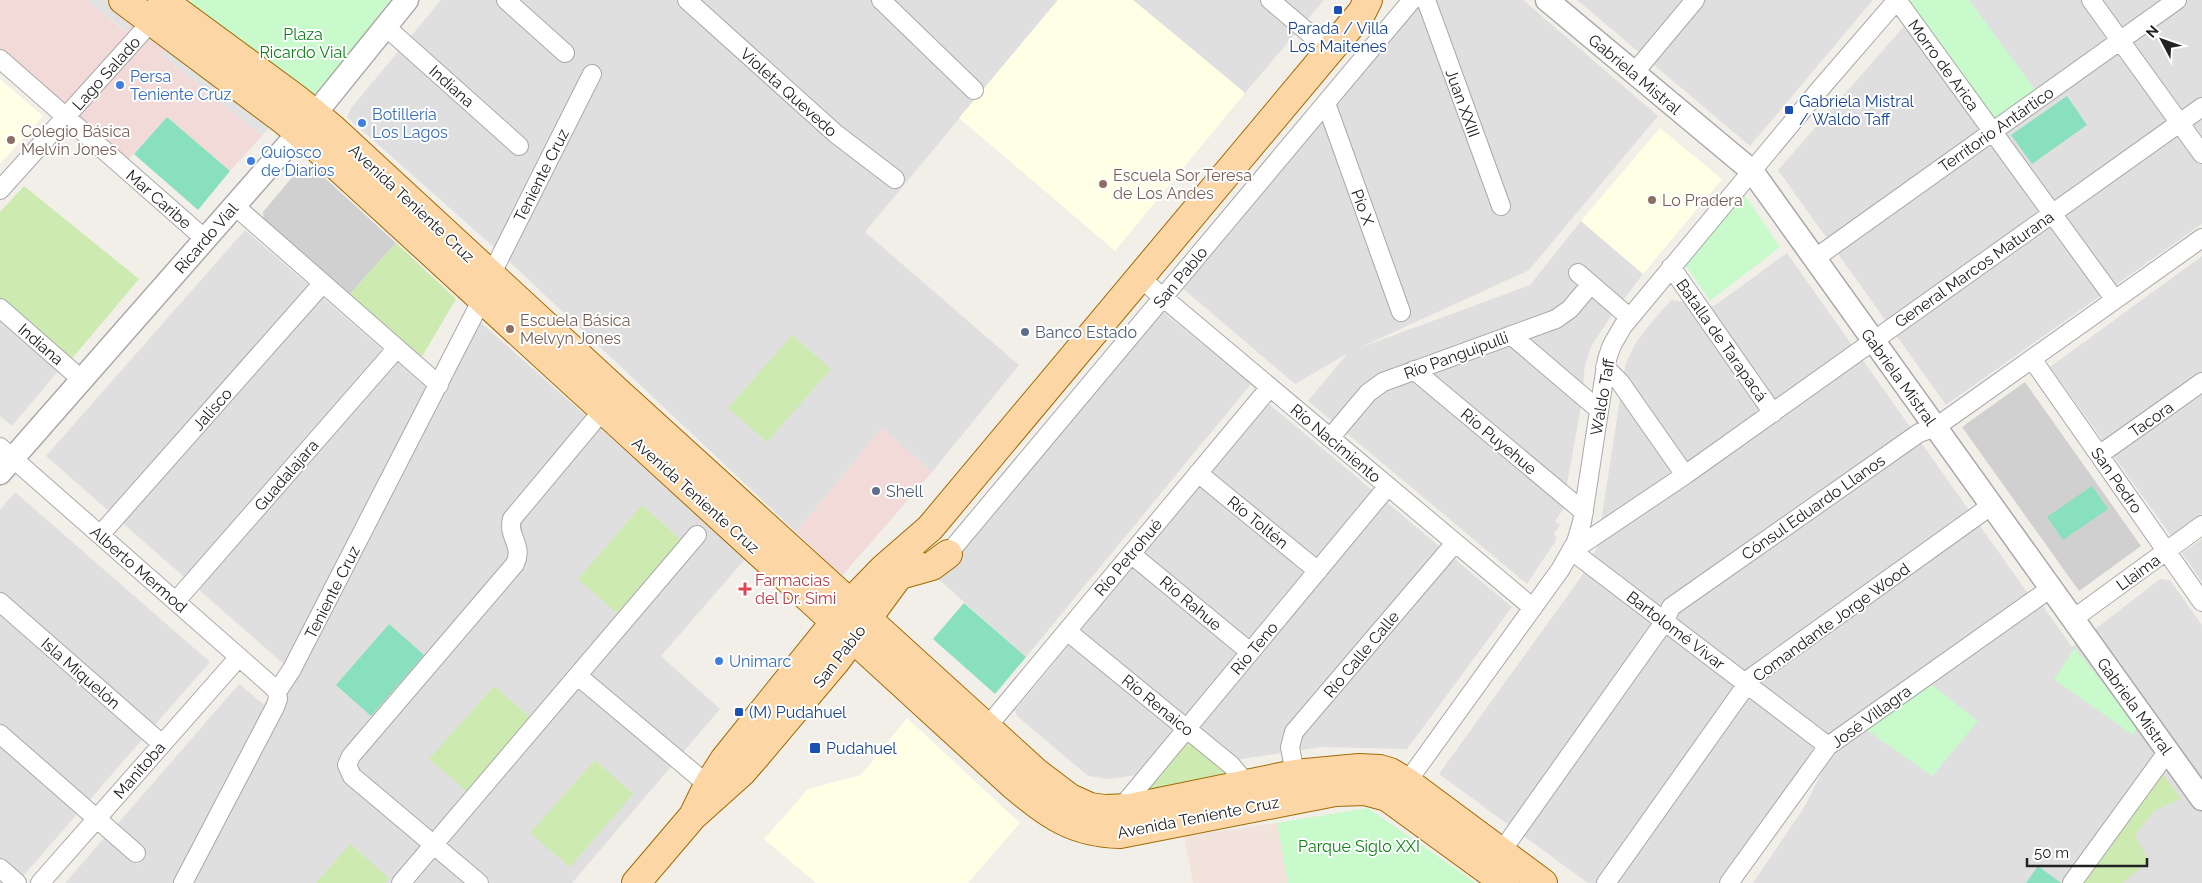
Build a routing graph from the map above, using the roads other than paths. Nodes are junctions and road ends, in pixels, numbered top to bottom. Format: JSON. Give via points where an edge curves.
{"nodes":[{"id":1,"x":123,"y":0,"type":"edge"},
{"id":2,"x":407,"y":0,"type":"edge"},
{"id":3,"x":506,"y":0,"type":"edge"},
{"id":4,"x":687,"y":0,"type":"edge"},
{"id":5,"x":881,"y":0,"type":"edge"},
{"id":6,"x":1270,"y":0,"type":"edge"},
{"id":7,"x":1412,"y":0,"type":"edge"},
{"id":8,"x":1426,"y":0,"type":"edge"},
{"id":9,"x":1547,"y":0,"type":"edge"},
{"id":10,"x":1695,"y":0,"type":"edge"},
{"id":11,"x":1897,"y":0,"type":"edge"},
{"id":12,"x":2091,"y":0,"type":"edge"},
{"id":13,"x":2177,"y":0,"type":"edge"},
{"id":14,"x":1369,"y":4,"type":"edge"},
{"id":15,"x":167,"y":7,"type":"edge"},
{"id":16,"x":386,"y":26,"type":"junction"},
{"id":17,"x":2121,"y":40,"type":"junction"},
{"id":18,"x":1330,"y":51,"type":"junction"},
{"id":19,"x":565,"y":53,"type":"dead end"},
{"id":20,"x":0,"y":59,"type":"edge"},
{"id":21,"x":1634,"y":73,"type":"junction"},
{"id":22,"x":592,"y":74,"type":"dead end"},
{"id":23,"x":974,"y":90,"type":"dead end"},
{"id":24,"x":1326,"y":103,"type":"junction"},
{"id":25,"x":2202,"y":107,"type":"edge"},
{"id":26,"x":66,"y":117,"type":"junction"},
{"id":27,"x":2180,"y":122,"type":"junction"},
{"id":28,"x":307,"y":123,"type":"junction"},
{"id":29,"x":1992,"y":132,"type":"junction"},
{"id":30,"x":519,"y":146,"type":"dead end"},
{"id":31,"x":2202,"y":154,"type":"edge"},
{"id":32,"x":1752,"y":171,"type":"junction"},
{"id":33,"x":895,"y":179,"type":"dead end"},
{"id":34,"x":0,"y":190,"type":"edge"},
{"id":35,"x":234,"y":206,"type":"junction"},
{"id":36,"x":1501,"y":206,"type":"dead end"},
{"id":37,"x":2052,"y":214,"type":"junction"},
{"id":38,"x":2202,"y":238,"type":"edge"},
{"id":39,"x":205,"y":239,"type":"junction"},
{"id":40,"x":1814,"y":259,"type":"junction"},
{"id":41,"x":1671,"y":267,"type":"junction"},
{"id":42,"x":1140,"y":278,"type":"junction"},
{"id":43,"x":323,"y":283,"type":"junction"},
{"id":44,"x":486,"y":287,"type":"junction"},
{"id":45,"x":1163,"y":297,"type":"junction"},
{"id":46,"x":2115,"y":300,"type":"junction"},
{"id":47,"x":0,"y":308,"type":"edge"},
{"id":48,"x":1401,"y":312,"type":"dead end"},
{"id":49,"x":1630,"y":317,"type":"junction"},
{"id":50,"x":1511,"y":335,"type":"junction"},
{"id":51,"x":1873,"y":341,"type":"junction"},
{"id":52,"x":397,"y":348,"type":"junction"},
{"id":53,"x":565,"y":359,"type":"junction"},
{"id":54,"x":2032,"y":359,"type":"junction"},
{"id":55,"x":1606,"y":367,"type":"junction"},
{"id":56,"x":1414,"y":370,"type":"junction"},
{"id":57,"x":82,"y":380,"type":"junction"},
{"id":58,"x":2202,"y":382,"type":"edge"},
{"id":59,"x":439,"y":385,"type":"junction"},
{"id":60,"x":1270,"y":387,"type":"junction"},
{"id":61,"x":603,"y":410,"type":"junction"},
{"id":62,"x":1599,"y":410,"type":"junction"},
{"id":63,"x":1773,"y":413,"type":"junction"},
{"id":64,"x":1936,"y":427,"type":"junction"},
{"id":65,"x":1330,"y":438,"type":"junction"},
{"id":66,"x":2099,"y":455,"type":"junction"},
{"id":67,"x":4,"y":459,"type":"edge"},
{"id":68,"x":1198,"y":473,"type":"junction"},
{"id":69,"x":1686,"y":475,"type":"junction"},
{"id":70,"x":1388,"y":486,"type":"junction"},
{"id":71,"x":1992,"y":505,"type":"junction"},
{"id":72,"x":1584,"y":512,"type":"junction"},
{"id":73,"x":2202,"y":525,"type":"edge"},
{"id":74,"x":930,"y":528,"type":"junction"},
{"id":75,"x":100,"y":535,"type":"junction"},
{"id":76,"x":697,"y":535,"type":"dead end"},
{"id":77,"x":1455,"y":543,"type":"junction"},
{"id":78,"x":1572,"y":550,"type":"junction"},
{"id":79,"x":2166,"y":551,"type":"junction"},
{"id":80,"x":948,"y":554,"type":"joint"},
{"id":81,"x":1131,"y":554,"type":"junction"},
{"id":82,"x":1318,"y":571,"type":"junction"},
{"id":83,"x":900,"y":575,"type":"junction"},
{"id":84,"x":2051,"y":588,"type":"junction"},
{"id":85,"x":176,"y":601,"type":"junction"},
{"id":86,"x":0,"y":602,"type":"edge"},
{"id":87,"x":2202,"y":602,"type":"edge"},
{"id":88,"x":1533,"y":608,"type":"junction"},
{"id":89,"x":2074,"y":619,"type":"junction"},
{"id":90,"x":851,"y":621,"type":"junction"},
{"id":91,"x":1665,"y":621,"type":"junction"},
{"id":92,"x":1067,"y":631,"type":"junction"},
{"id":93,"x":1250,"y":652,"type":"junction"},
{"id":94,"x":239,"y":657,"type":"junction"},
{"id":95,"x":578,"y":676,"type":"junction"},
{"id":96,"x":1747,"y":684,"type":"junction"},
{"id":97,"x":277,"y":692,"type":"junction"},
{"id":98,"x":987,"y":727,"type":"junction"},
{"id":99,"x":1187,"y":729,"type":"junction"},
{"id":100,"x":0,"y":734,"type":"edge"},
{"id":101,"x":162,"y":744,"type":"junction"},
{"id":102,"x":1828,"y":746,"type":"junction"},
{"id":103,"x":2168,"y":751,"type":"junction"},
{"id":104,"x":1295,"y":774,"type":"junction"},
{"id":105,"x":1407,"y":782,"type":"junction"},
{"id":106,"x":1246,"y":783,"type":"junction"},
{"id":107,"x":708,"y":785,"type":"junction"},
{"id":108,"x":2202,"y":799,"type":"edge"},
{"id":109,"x":1120,"y":809,"type":"junction"},
{"id":110,"x":1167,"y":813,"type":"junction"},
{"id":111,"x":693,"y":816,"type":"junction"},
{"id":112,"x":96,"y":819,"type":"junction"},
{"id":113,"x":434,"y":844,"type":"junction"},
{"id":114,"x":1501,"y":852,"type":"junction"},
{"id":115,"x":136,"y":853,"type":"dead end"},
{"id":116,"x":0,"y":868,"type":"edge"},
{"id":117,"x":17,"y":883,"type":"edge"},
{"id":118,"x":40,"y":883,"type":"edge"},
{"id":119,"x":182,"y":883,"type":"edge"},
{"id":120,"x":401,"y":883,"type":"edge"},
{"id":121,"x":479,"y":883,"type":"edge"},
{"id":122,"x":636,"y":883,"type":"edge"},
{"id":123,"x":1505,"y":883,"type":"edge"},
{"id":124,"x":1543,"y":883,"type":"edge"},
{"id":125,"x":1606,"y":883,"type":"edge"},
{"id":126,"x":1729,"y":883,"type":"edge"},
{"id":127,"x":2072,"y":883,"type":"edge"}],
"edges":[{"from":1,"to":15,"type":"main road","name":"Avenida Teniente Cruz"},
{"from":2,"to":16,"type":"street","name":"Ricardo Vial"},
{"from":3,"to":19,"type":"street"},
{"from":4,"to":33,"type":"street","name":"Violeta Quevedo","via":[[836,134]]},
{"from":5,"to":23,"type":"street"},
{"from":6,"to":18,"type":"street"},
{"from":7,"to":24,"type":"street","name":"San Pablo"},
{"from":8,"to":36,"type":"street","name":"Juan XXIII"},
{"from":9,"to":21,"type":"street","name":"Gabriela Mistral"},
{"from":10,"to":21,"type":"street"},
{"from":11,"to":29,"type":"street","name":"Morro de Arica"},
{"from":11,"to":32,"type":"street","name":"Waldo Taff"},
{"from":12,"to":17,"type":"street"},
{"from":13,"to":17,"type":"street","name":"Territorio Antártico"},
{"from":14,"to":18,"type":"main road","name":"San Pablo"},
{"from":15,"to":26,"type":"street","name":"Lago Salado"},
{"from":15,"to":28,"type":"main road","name":"Avenida Teniente Cruz"},
{"from":16,"to":28,"type":"street","name":"Ricardo Vial"},
{"from":16,"to":30,"type":"street","name":"Indiana"},
{"from":17,"to":27,"type":"street"},
{"from":17,"to":29,"type":"street","name":"Territorio Antártico"},
{"from":18,"to":42,"type":"main road","name":"San Pablo"},
{"from":20,"to":26,"type":"street","name":"Mar Caribe"},
{"from":21,"to":32,"type":"street","name":"Gabriela Mistral"},
{"from":22,"to":44,"type":"street","name":"Teniente Cruz"},
{"from":24,"to":45,"type":"street","name":"San Pablo"},
{"from":24,"to":48,"type":"street","name":"Pío X"},
{"from":25,"to":27,"type":"street","name":"General Marcos Maturana"},
{"from":26,"to":34,"type":"street","name":"Lago Salado"},
{"from":26,"to":39,"type":"street","name":"Mar Caribe"},
{"from":27,"to":31,"type":"street"},
{"from":27,"to":37,"type":"street","name":"General Marcos Maturana"},
{"from":28,"to":35,"type":"street","name":"Ricardo Vial"},
{"from":28,"to":44,"type":"main road","name":"Avenida Teniente Cruz"},
{"from":29,"to":37,"type":"street","name":"Morro de Arica"},
{"from":29,"to":40,"type":"street","name":"Territorio Antártico"},
{"from":32,"to":40,"type":"street","name":"Gabriela Mistral"},
{"from":32,"to":41,"type":"street","name":"Waldo Taff"},
{"from":35,"to":39,"type":"street","name":"Ricardo Vial"},
{"from":35,"to":43,"type":"street"},
{"from":37,"to":46,"type":"street","name":"Morro de Arica"},
{"from":37,"to":51,"type":"street","name":"General Marcos Maturana"},
{"from":38,"to":46,"type":"street","name":"Cónsul Eduardo Llanos"},
{"from":39,"to":57,"type":"street","name":"Ricardo Vial"},
{"from":40,"to":51,"type":"street","name":"Gabriela Mistral"},
{"from":41,"to":49,"type":"street","name":"Waldo Taff"},
{"from":41,"to":63,"type":"street","name":"Batalla de Tarapacá"},
{"from":42,"to":45,"type":"street","name":"Río Nacimiento"},
{"from":42,"to":74,"type":"main road","name":"San Pablo"},
{"from":43,"to":52,"type":"street"},
{"from":43,"to":75,"type":"street","name":"Jalisco"},
{"from":44,"to":53,"type":"main road","name":"Avenida Teniente Cruz"},
{"from":44,"to":59,"type":"street","name":"Teniente Cruz"},
{"from":45,"to":60,"type":"street","name":"Río Nacimiento"},
{"from":45,"to":80,"type":"street","name":"San Pablo"},
{"from":46,"to":54,"type":"street","name":"Cónsul Eduardo Llanos"},
{"from":47,"to":57,"type":"street","name":"Indiana"},
{"from":49,"to":50,"type":"street","name":"Río Panguipulli","via":[[1584,279],[1570,309],[1561,316]]},
{"from":49,"to":55,"type":"street","name":"Waldo Taff","via":[[1612,345]]},
{"from":50,"to":56,"type":"street","name":"Río Panguipulli"},
{"from":50,"to":62,"type":"street"},
{"from":51,"to":63,"type":"street","name":"General Marcos Maturana"},
{"from":51,"to":64,"type":"street","name":"Gabriela Mistral"},
{"from":52,"to":59,"type":"street"},
{"from":52,"to":85,"type":"street","name":"Guadalajara"},
{"from":53,"to":61,"type":"main road","name":"Avenida Teniente Cruz"},
{"from":53,"to":90,"type":"main road","name":"Avenida Teniente Cruz"},
{"from":54,"to":64,"type":"street","name":"Cónsul Eduardo Llanos"},
{"from":54,"to":66,"type":"street","name":"San Pedro"},
{"from":55,"to":62,"type":"street","name":"Waldo Taff"},
{"from":55,"to":69,"type":"street"},
{"from":56,"to":65,"type":"street","name":"Río Panguipulli","via":[[1378,384]]},
{"from":56,"to":72,"type":"street","name":"Río Puyehue"},
{"from":57,"to":67,"type":"street","name":"Ricardo Vial"},
{"from":58,"to":66,"type":"street","name":"Tacora"},
{"from":59,"to":97,"type":"street","name":"Teniente Cruz","via":[[292,669]]},
{"from":60,"to":65,"type":"street","name":"Río Nacimiento"},
{"from":60,"to":68,"type":"street","name":"Río Petrohué"},
{"from":61,"to":90,"type":"main road","name":"Avenida Teniente Cruz"},
{"from":61,"to":113,"type":"street","via":[[512,519],[512,532],[519,549],[515,564],[351,756],[347,766],[352,776]]},
{"from":62,"to":72,"type":"street","name":"Waldo Taff"},
{"from":63,"to":69,"type":"street","name":"General Marcos Maturana"},
{"from":64,"to":71,"type":"street","name":"Gabriela Mistral"},
{"from":64,"to":91,"type":"street","name":"Cónsul Eduardo Llanos","via":[[1919,433],[1670,607]]},
{"from":65,"to":70,"type":"street","name":"Río Nacimiento"},
{"from":66,"to":79,"type":"street","name":"San Pedro"},
{"from":67,"to":75,"type":"street","name":"Alberto Mermod"},
{"from":68,"to":81,"type":"street","name":"Río Petrohué"},
{"from":68,"to":82,"type":"street","name":"Río Toltén"},
{"from":69,"to":78,"type":"street","name":"General Marcos Maturana"},
{"from":70,"to":77,"type":"street","name":"Río Nacimiento"},
{"from":70,"to":82,"type":"street","name":"Río Teno"},
{"from":71,"to":84,"type":"street","name":"Gabriela Mistral"},
{"from":71,"to":96,"type":"street","name":"Comandante Jorge Wood","via":[[1752,677]]},
{"from":72,"to":78,"type":"street","name":"Waldo Taff"},
{"from":73,"to":79,"type":"street","name":"Llaima"},
{"from":74,"to":83,"type":"main road","name":"San Pablo"},
{"from":74,"to":90,"type":"main road","name":"San Pablo","via":[[884,568]]},
{"from":75,"to":85,"type":"street","name":"Alberto Mermod"},
{"from":76,"to":95,"type":"street"},
{"from":77,"to":88,"type":"street","name":"Río Nacimiento"},
{"from":77,"to":104,"type":"street","name":"Río Calle Calle","via":[[1294,732],[1290,747]]},
{"from":78,"to":88,"type":"street","name":"Waldo Taff"},
{"from":78,"to":91,"type":"street","name":"Bartolomé Vivar"},
{"from":79,"to":87,"type":"street","name":"San Pedro"},
{"from":79,"to":89,"type":"street","name":"Llaima"},
{"from":80,"to":83,"type":"main road","via":[[932,566]]},
{"from":81,"to":92,"type":"street","name":"Río Petrohué"},
{"from":81,"to":93,"type":"street","name":"Río Rahue"},
{"from":82,"to":93,"type":"street","name":"Río Teno"},
{"from":83,"to":90,"type":"main road","name":"San Pablo"},
{"from":84,"to":89,"type":"street","name":"Gabriela Mistral"},
{"from":84,"to":102,"type":"street","name":"José Villagra"},
{"from":85,"to":94,"type":"street","name":"Alberto Mermod"},
{"from":86,"to":101,"type":"street","name":"Isla Miquelón"},
{"from":88,"to":105,"type":"street","name":"Waldo Taff"},
{"from":89,"to":103,"type":"street","name":"Gabriela Mistral"},
{"from":90,"to":98,"type":"main road","name":"Avenida Teniente Cruz"},
{"from":90,"to":107,"type":"main road","name":"San Pablo","via":[[724,760]]},
{"from":90,"to":110,"type":"main road","name":"Avenida Teniente Cruz","via":[[1013,784],[1056,819],[1078,828],[1109,834],[1132,833]]},
{"from":90,"to":111,"type":"main road","name":"San Pablo","via":[[742,772]]},
{"from":91,"to":96,"type":"street","name":"Bartolomé Vivar"},
{"from":91,"to":114,"type":"street","name":"Cónsul Eduardo Llanos"},
{"from":92,"to":98,"type":"street","name":"Río Petrohué"},
{"from":92,"to":99,"type":"street","name":"Río Renaico"},
{"from":93,"to":99,"type":"street","name":"Río Teno"},
{"from":94,"to":97,"type":"street","name":"Alberto Mermod"},
{"from":94,"to":101,"type":"street","name":"Manitoba"},
{"from":95,"to":107,"type":"street"},
{"from":95,"to":113,"type":"street"},
{"from":96,"to":102,"type":"street","name":"Bartolomé Vivar"},
{"from":96,"to":125,"type":"street","name":"Comandante Jorge Wood"},
{"from":97,"to":119,"type":"street","name":"Teniente Cruz","via":[[275,707]]},
{"from":98,"to":109,"type":"main road","name":"Avenida Teniente Cruz","via":[[1048,783],[1070,798],[1090,806]]},
{"from":99,"to":106,"type":"street","name":"Río Renaico","via":[[1231,765]]},
{"from":99,"to":109,"type":"street","name":"Río Teno"},
{"from":100,"to":112,"type":"street"},
{"from":101,"to":112,"type":"street","name":"Manitoba"},
{"from":102,"to":126,"type":"street","name":"José Villagra"},
{"from":103,"to":108,"type":"street","name":"Gabriela Mistral"},
{"from":103,"to":127,"type":"street"},
{"from":104,"to":105,"type":"main road","name":"Avenida Teniente Cruz","via":[[1370,768],[1390,772]]},
{"from":104,"to":106,"type":"main road","name":"Avenida Teniente Cruz"},
{"from":105,"to":114,"type":"main road","name":"Avenida Teniente Cruz"},
{"from":106,"to":110,"type":"main road","name":"Avenida Teniente Cruz"},
{"from":107,"to":111,"type":"main road","name":"San Pablo"},
{"from":109,"to":110,"type":"main road","name":"Avenida Teniente Cruz"},
{"from":110,"to":123,"type":"main road","name":"Avenida Teniente Cruz","via":[[1335,792],[1372,792],[1387,797]]},
{"from":111,"to":122,"type":"main road","name":"San Pablo"},
{"from":112,"to":115,"type":"street"},
{"from":112,"to":118,"type":"street","name":"Manitoba"},
{"from":113,"to":120,"type":"street"},
{"from":113,"to":121,"type":"street"},
{"from":114,"to":124,"type":"main road","name":"Avenida Teniente Cruz"},
{"from":116,"to":117,"type":"street"}]}
